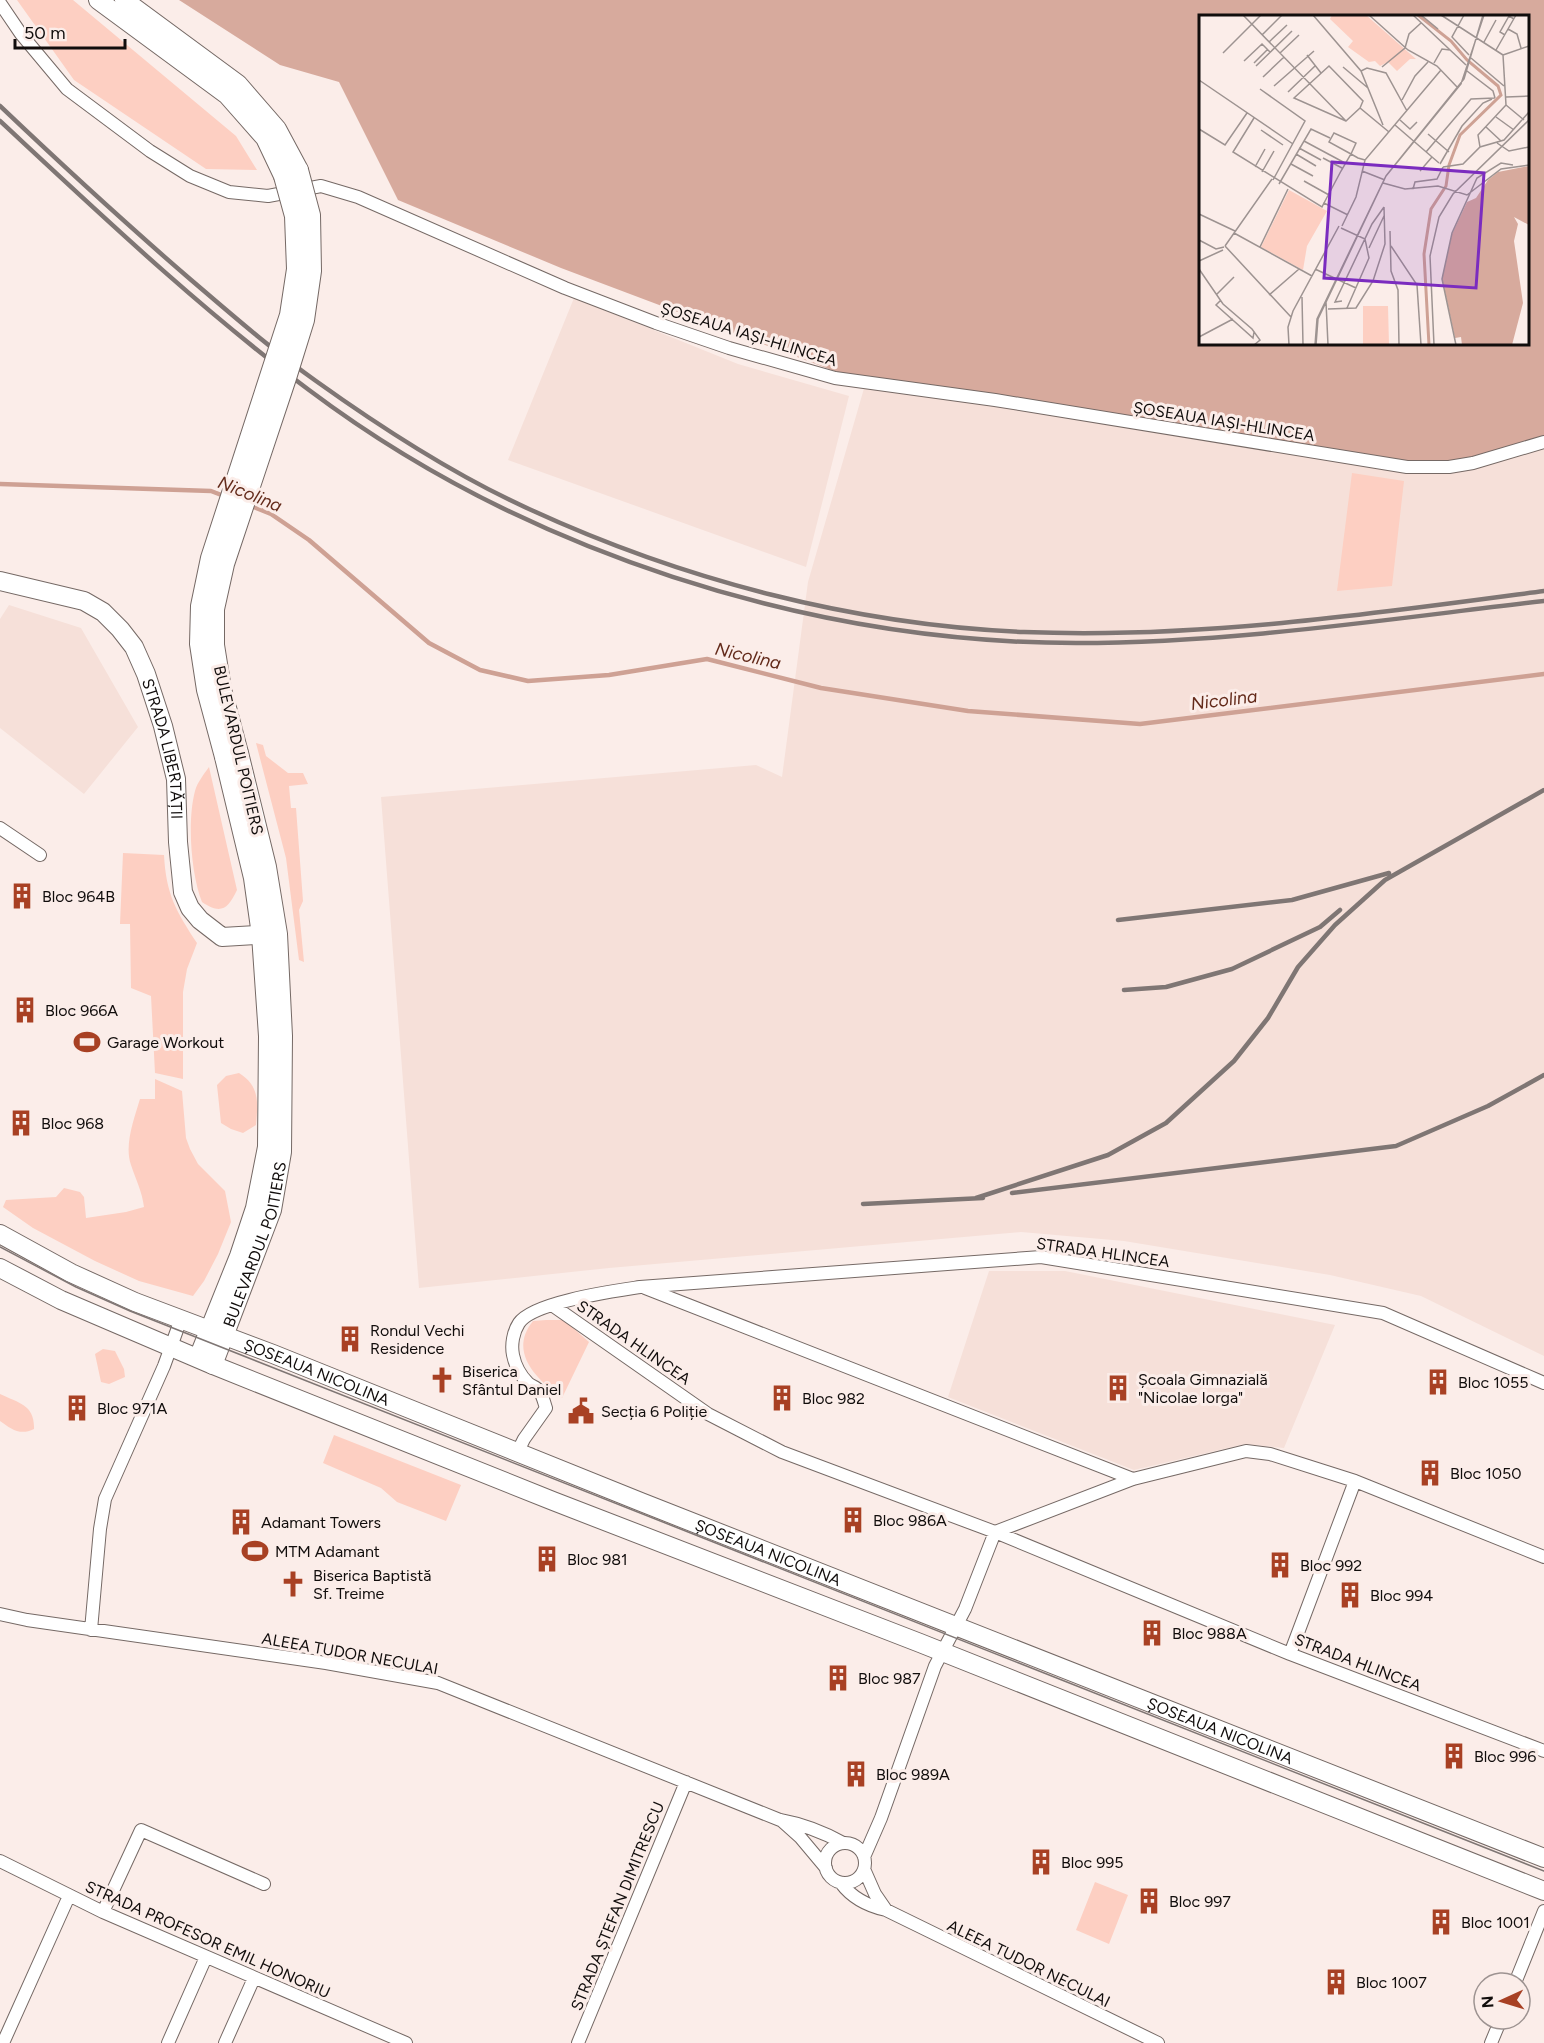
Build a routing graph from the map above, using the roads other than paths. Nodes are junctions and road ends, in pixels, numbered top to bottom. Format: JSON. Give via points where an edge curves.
{"nodes":[{"id":1,"x":98,"y":0,"type":"edge"},
{"id":2,"x":124,"y":0,"type":"edge"},
{"id":3,"x":0,"y":3,"type":"edge"},
{"id":4,"x":291,"y":173,"type":"junction"},
{"id":5,"x":1544,"y":442,"type":"edge"},
{"id":6,"x":0,"y":581,"type":"edge"},
{"id":7,"x":0,"y":828,"type":"edge"},
{"id":8,"x":40,"y":855,"type":"dead end"},
{"id":9,"x":270,"y":934,"type":"junction"},
{"id":10,"x":0,"y":1234,"type":"edge"},
{"id":11,"x":0,"y":1268,"type":"edge"},
{"id":12,"x":640,"y":1287,"type":"junction"},
{"id":13,"x":552,"y":1305,"type":"junction"},
{"id":14,"x":181,"y":1319,"type":"junction"},
{"id":15,"x":217,"y":1333,"type":"junction"},
{"id":16,"x":171,"y":1347,"type":"junction"},
{"id":17,"x":205,"y":1361,"type":"junction"},
{"id":18,"x":1544,"y":1383,"type":"edge"},
{"id":19,"x":517,"y":1453,"type":"junction"},
{"id":20,"x":1133,"y":1479,"type":"junction"},
{"id":21,"x":1355,"y":1481,"type":"junction"},
{"id":22,"x":995,"y":1532,"type":"junction"},
{"id":23,"x":1544,"y":1557,"type":"edge"},
{"id":24,"x":0,"y":1614,"type":"edge"},
{"id":25,"x":955,"y":1626,"type":"junction"},
{"id":26,"x":91,"y":1630,"type":"junction"},
{"id":27,"x":941,"y":1652,"type":"junction"},
{"id":28,"x":1290,"y":1654,"type":"junction"},
{"id":29,"x":1544,"y":1751,"type":"edge"},
{"id":30,"x":686,"y":1782,"type":"junction"},
{"id":31,"x":780,"y":1820,"type":"junction"},
{"id":32,"x":879,"y":1823,"type":"junction"},
{"id":33,"x":848,"y":1844,"type":"junction"},
{"id":34,"x":1544,"y":1858,"type":"edge"},
{"id":35,"x":0,"y":1861,"type":"edge"},
{"id":36,"x":864,"y":1863,"type":"junction"},
{"id":37,"x":826,"y":1868,"type":"junction"},
{"id":38,"x":841,"y":1883,"type":"junction"},
{"id":39,"x":264,"y":1884,"type":"dead end"},
{"id":40,"x":1544,"y":1891,"type":"edge"},
{"id":41,"x":69,"y":1896,"type":"junction"},
{"id":42,"x":886,"y":1910,"type":"junction"},
{"id":43,"x":1544,"y":1911,"type":"edge"},
{"id":44,"x":103,"y":1912,"type":"junction"},
{"id":45,"x":206,"y":1956,"type":"junction"},
{"id":46,"x":1520,"y":1971,"type":"edge"},
{"id":47,"x":254,"y":1978,"type":"junction"},
{"id":48,"x":3,"y":2043,"type":"edge"},
{"id":49,"x":168,"y":2043,"type":"edge"},
{"id":50,"x":225,"y":2043,"type":"edge"},
{"id":51,"x":406,"y":2043,"type":"edge"},
{"id":52,"x":578,"y":2043,"type":"edge"},
{"id":53,"x":1158,"y":2043,"type":"edge"}],
"edges":[{"from":1,"to":4,"type":"main road","name":"BULEVARDUL POITIERS","via":[[227,95]]},
{"from":2,"to":4,"type":"main road","name":"BULEVARDUL POITIERS","via":[[238,84],[277,129]]},
{"from":3,"to":5,"type":"street","name":"ȘOSEAUA IAȘI-HLINCEA","via":[[67,89],[190,176],[228,192],[268,196],[321,186],[358,196],[565,288],[729,348],[836,378],[1407,467],[1449,468]]},
{"from":4,"to":9,"type":"main road","name":"BULEVARDUL POITIERS","bridge":true,"via":[[311,215],[312,271],[304,320],[225,564],[215,609],[215,645],[231,755],[267,867]]},
{"from":6,"to":9,"type":"main road","name":"STRADA LIBERTĂȚII","via":[[84,601],[103,612],[134,647],[146,674],[176,779],[183,892],[190,908],[222,937]]},
{"from":7,"to":8,"type":"street"},
{"from":9,"to":15,"type":"main road","name":"BULEVARDUL POITIERS","via":[[283,1059],[281,1165],[272,1210]]},
{"from":10,"to":14,"type":"main road","name":"ȘOSEAUA NICOLINA","via":[[71,1273]]},
{"from":11,"to":16,"type":"main road","name":"ȘOSEAUA NICOLINA","via":[[61,1300]]},
{"from":12,"to":13,"type":"street","name":"STRADA HLINCEA"},
{"from":12,"to":18,"type":"street","name":"STRADA HLINCEA","via":[[1041,1257],[1383,1313]]},
{"from":12,"to":20,"type":"street","name":"STRADA HLINCEA"},
{"from":13,"to":19,"type":"street","name":"STRADA HLINCEA","via":[[530,1314],[519,1323],[513,1336],[519,1372],[539,1390],[546,1408]]},
{"from":13,"to":22,"type":"street","name":"STRADA HLINCEA","via":[[708,1414],[752,1437],[782,1452]]},
{"from":14,"to":15,"type":"main road","name":"ȘOSEAUA NICOLINA"},
{"from":14,"to":16,"type":"street"},
{"from":15,"to":17,"type":"main road","name":"BULEVARDUL POITIERS"},
{"from":15,"to":19,"type":"main road","name":"ȘOSEAUA NICOLINA"},
{"from":16,"to":17,"type":"main road","name":"ȘOSEAUA NICOLINA"},
{"from":16,"to":26,"type":"street","via":[[105,1499]]},
{"from":17,"to":27,"type":"main road","name":"ȘOSEAUA NICOLINA"},
{"from":19,"to":25,"type":"main road","name":"ȘOSEAUA NICOLINA"},
{"from":20,"to":21,"type":"street","via":[[1246,1452],[1270,1454]]},
{"from":20,"to":22,"type":"street"},
{"from":21,"to":23,"type":"street"},
{"from":21,"to":28,"type":"street"},
{"from":22,"to":25,"type":"street"},
{"from":22,"to":28,"type":"street","name":"STRADA HLINCEA"},
{"from":24,"to":26,"type":"street","name":"ALEEA TUDOR NECULAI"},
{"from":25,"to":27,"type":"street"},
{"from":25,"to":34,"type":"main road","name":"ȘOSEAUA NICOLINA"},
{"from":26,"to":30,"type":"street","name":"ALEEA TUDOR NECULAI","via":[[438,1683]]},
{"from":27,"to":32,"type":"street"},
{"from":27,"to":40,"type":"main road","name":"ȘOSEAUA NICOLINA"},
{"from":28,"to":29,"type":"street","name":"STRADA HLINCEA"},
{"from":30,"to":31,"type":"street","name":"ALEEA TUDOR NECULAI"},
{"from":30,"to":52,"type":"street","name":"STRADA ȘTEFAN DIMITRESCU"},
{"from":31,"to":33,"type":"street","name":"ALEEA TUDOR NECULAI"},
{"from":31,"to":37,"type":"street","name":"ALEEA TUDOR NECULAI"},
{"from":32,"to":33,"type":"street"},
{"from":32,"to":36,"type":"street"},
{"from":33,"to":36,"type":"street","name":"ALEEA TUDOR NECULAI","via":[[862,1852]]},
{"from":33,"to":37,"type":"street","via":[[837,1845],[828,1852]]},
{"from":35,"to":41,"type":"street","name":"STRADA PROFESOR EMIL HONORIU"},
{"from":36,"to":38,"type":"street","via":[[858,1879]]},
{"from":36,"to":42,"type":"street","name":"ALEEA TUDOR NECULAI","via":[[875,1894]]},
{"from":37,"to":38,"type":"street","name":"ALEEA TUDOR NECULAI","via":[[831,1878]]},
{"from":38,"to":42,"type":"street","name":"ALEEA TUDOR NECULAI","via":[[853,1896]]},
{"from":39,"to":44,"type":"street","via":[[141,1830]]},
{"from":41,"to":44,"type":"street","name":"STRADA PROFESOR EMIL HONORIU"},
{"from":41,"to":48,"type":"street"},
{"from":42,"to":53,"type":"street","name":"ALEEA TUDOR NECULAI"},
{"from":43,"to":46,"type":"street"},
{"from":44,"to":45,"type":"street","name":"STRADA PROFESOR EMIL HONORIU"},
{"from":45,"to":47,"type":"street","name":"STRADA PROFESOR EMIL HONORIU"},
{"from":45,"to":49,"type":"street"},
{"from":47,"to":50,"type":"street"},
{"from":47,"to":51,"type":"street","name":"STRADA PROFESOR EMIL HONORIU"}]}
